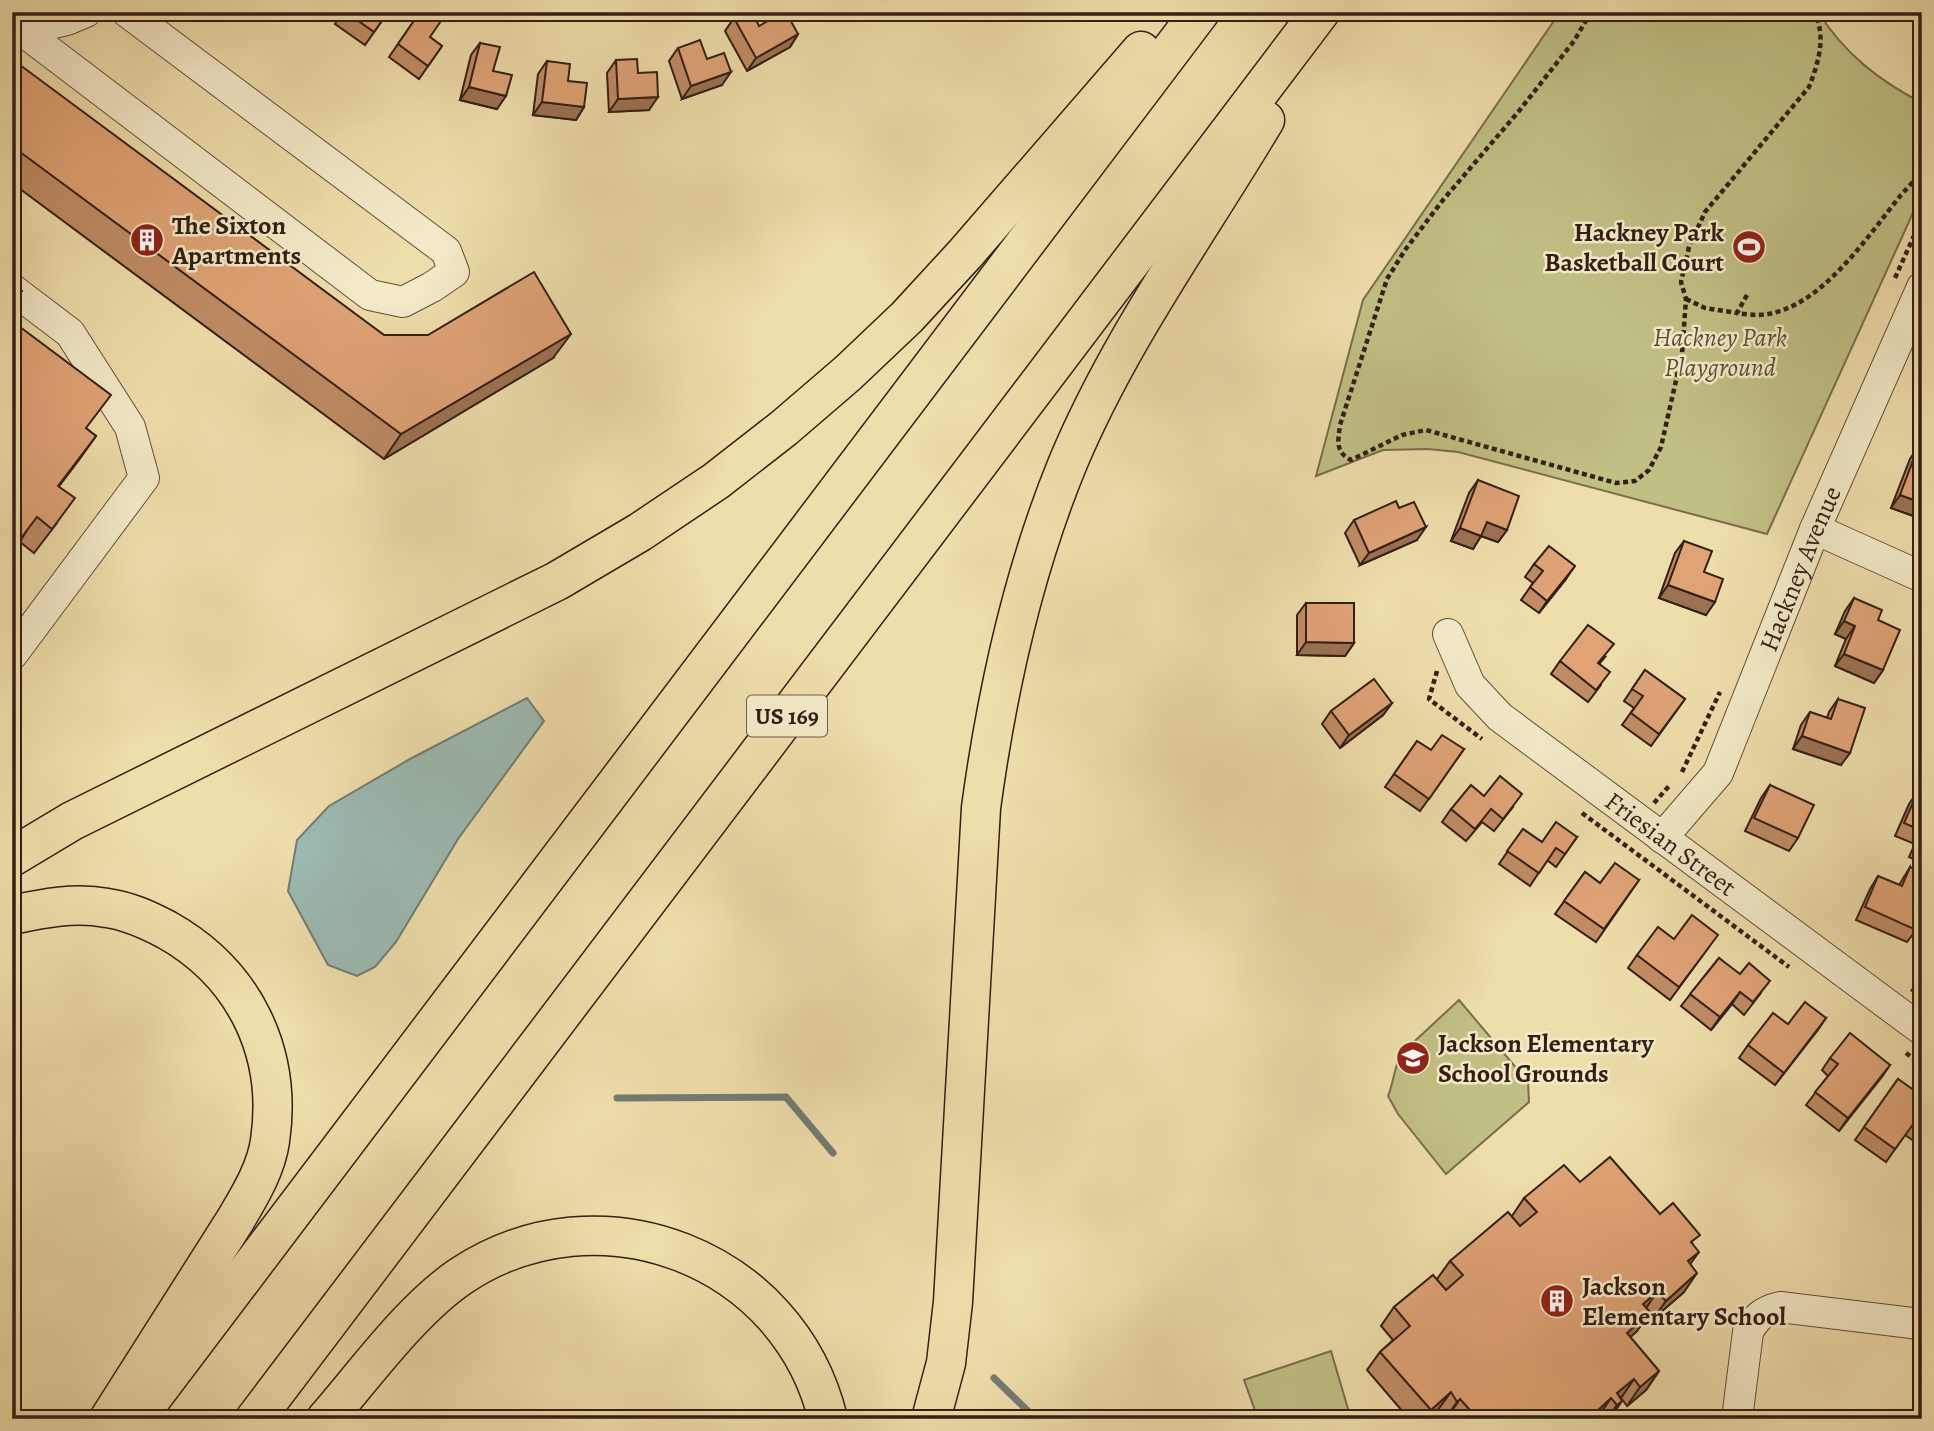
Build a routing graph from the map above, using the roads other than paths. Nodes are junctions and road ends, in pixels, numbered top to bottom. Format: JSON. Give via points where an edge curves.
{"nodes":[{"id":1,"x":86,"y":12,"type":"edge"},
{"id":2,"x":127,"y":12,"type":"edge"},
{"id":3,"x":1175,"y":12,"type":"edge"},
{"id":4,"x":1200,"y":12,"type":"edge"},
{"id":5,"x":1320,"y":12,"type":"edge"},
{"id":6,"x":1330,"y":12,"type":"edge"},
{"id":7,"x":27,"y":27,"type":"edge"},
{"id":8,"x":1922,"y":287,"type":"edge"},
{"id":9,"x":12,"y":289,"type":"edge"},
{"id":10,"x":1815,"y":529,"type":"junction"},
{"id":11,"x":1922,"y":576,"type":"edge"},
{"id":12,"x":1448,"y":634,"type":"dead end"},
{"id":13,"x":12,"y":655,"type":"edge"},
{"id":14,"x":1662,"y":838,"type":"junction"},
{"id":15,"x":12,"y":857,"type":"edge"},
{"id":16,"x":12,"y":915,"type":"edge"},
{"id":17,"x":1921,"y":1026,"type":"edge"},
{"id":18,"x":1922,"y":1326,"type":"edge"},
{"id":19,"x":109,"y":1419,"type":"edge"},
{"id":20,"x":136,"y":1419,"type":"edge"},
{"id":21,"x":255,"y":1419,"type":"edge"},
{"id":22,"x":327,"y":1419,"type":"edge"},
{"id":23,"x":828,"y":1419,"type":"edge"},
{"id":24,"x":931,"y":1419,"type":"edge"},
{"id":25,"x":1738,"y":1419,"type":"edge"}],
"edges":[{"from":1,"to":7,"type":"street"},
{"from":2,"to":7,"type":"street","via":[[446,251],[454,272],[403,302],[370,295]]},
{"from":3,"to":15,"type":"highway","via":[[907,317],[716,481],[557,581],[72,821]]},
{"from":4,"to":20,"type":"highway"},
{"from":5,"to":21,"type":"highway","number":"US 169"},
{"from":6,"to":24,"type":"highway","via":[[1171,269],[1100,396],[1068,463],[1020,605],[1000,687],[981,808],[953,1302],[946,1363]]},
{"from":8,"to":10,"type":"street","name":"Hackney Avenue"},
{"from":9,"to":13,"type":"street","via":[[70,333],[130,427],[144,478]]},
{"from":10,"to":11,"type":"street"},
{"from":10,"to":14,"type":"street","name":"Hackney Avenue","via":[[1718,773]]},
{"from":12,"to":14,"type":"street","name":"Friesian Street","via":[[1471,685],[1500,717]]},
{"from":14,"to":17,"type":"street","name":"Friesian Street"},
{"from":16,"to":19,"type":"highway","via":[[60,905],[108,908],[145,918],[211,961],[235,988],[256,1024],[268,1061],[273,1104],[270,1144],[255,1185]]},
{"from":18,"to":25,"type":"street","via":[[1780,1307],[1765,1310],[1748,1332]]},
{"from":22,"to":23,"type":"highway","via":[[422,1309],[461,1276],[509,1250],[557,1237],[604,1234],[658,1243],[708,1263],[749,1291],[784,1327],[810,1368]]}]}
